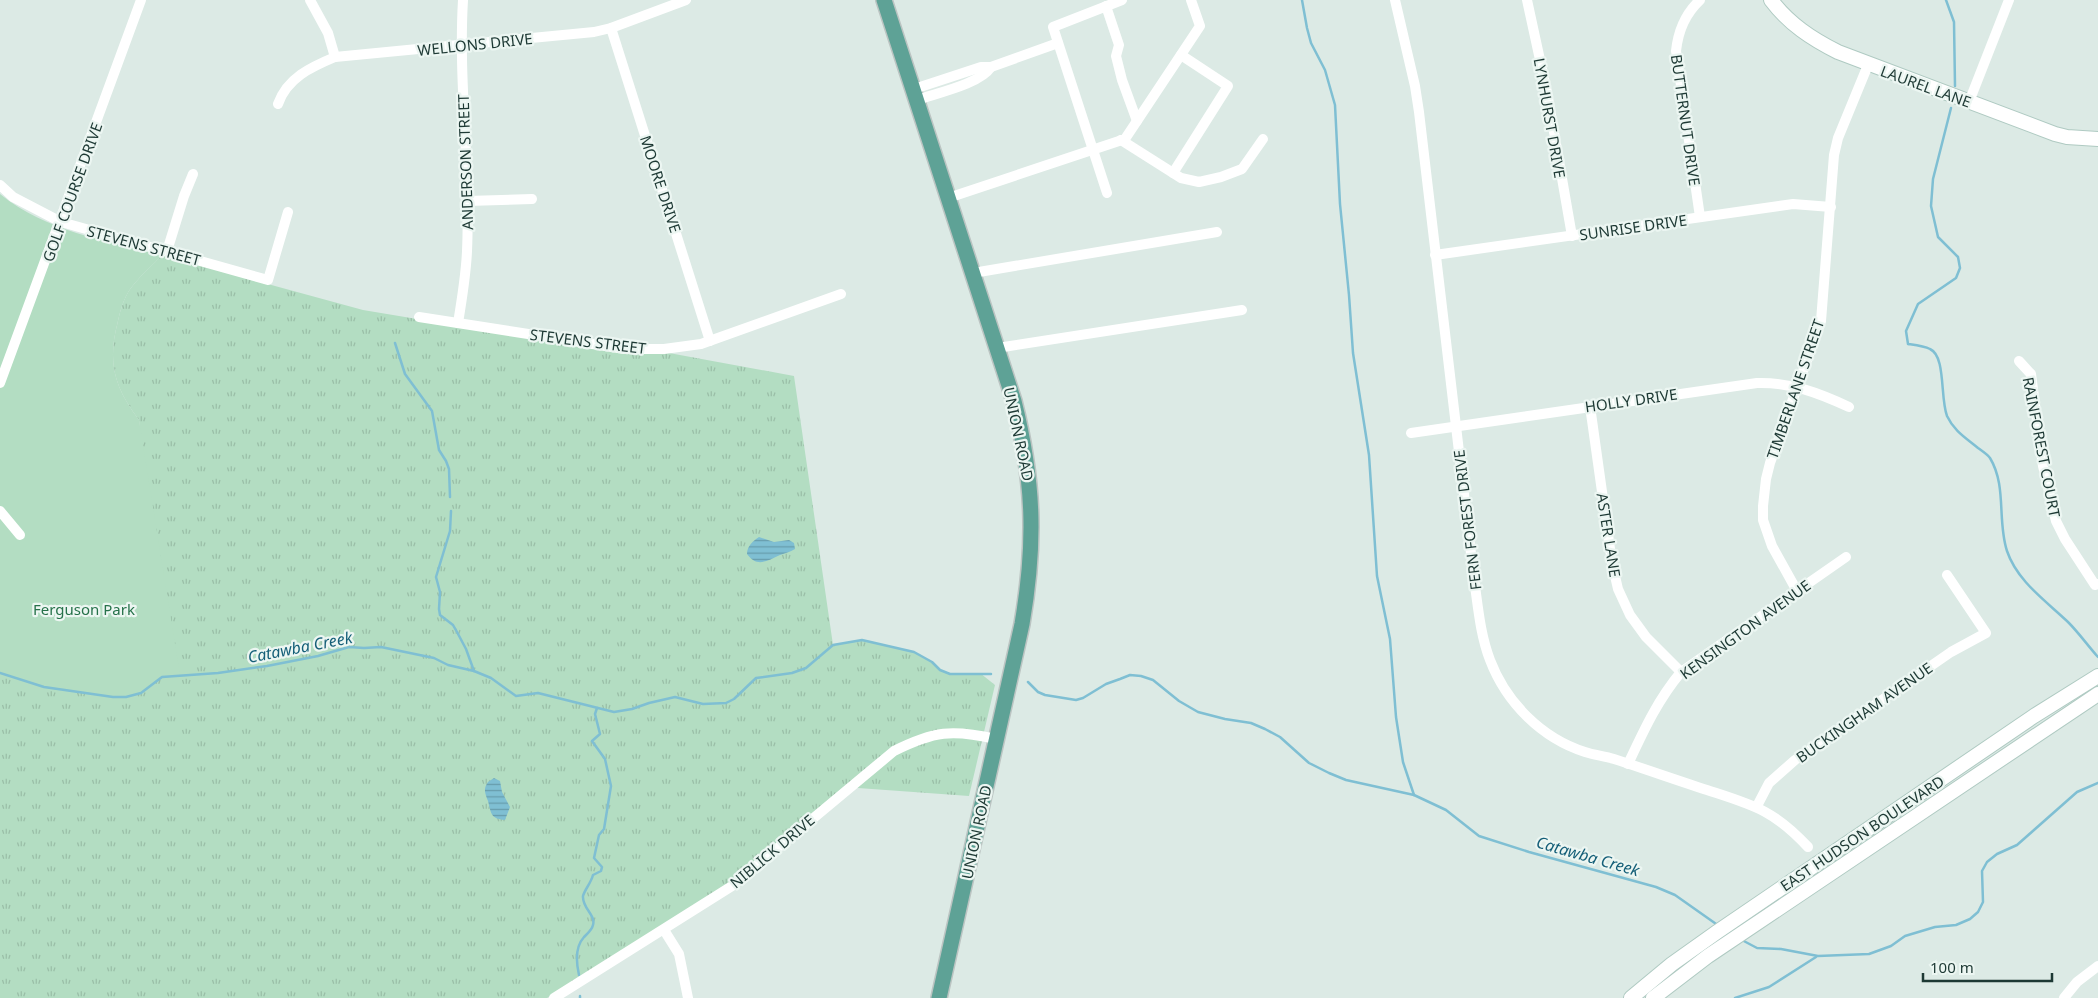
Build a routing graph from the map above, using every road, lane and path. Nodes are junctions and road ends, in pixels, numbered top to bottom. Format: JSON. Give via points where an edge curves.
{"nodes":[{"id":1,"x":141,"y":0,"type":"edge"},
{"id":2,"x":463,"y":0,"type":"edge"},
{"id":3,"x":686,"y":0,"type":"edge"},
{"id":4,"x":884,"y":0,"type":"edge"},
{"id":5,"x":1122,"y":0,"type":"edge"},
{"id":6,"x":1191,"y":0,"type":"edge"},
{"id":7,"x":1395,"y":0,"type":"edge"},
{"id":8,"x":1526,"y":0,"type":"edge"},
{"id":9,"x":1700,"y":0,"type":"edge"},
{"id":10,"x":1771,"y":0,"type":"edge"},
{"id":11,"x":2009,"y":0,"type":"edge"},
{"id":12,"x":315,"y":2,"type":"edge"},
{"id":13,"x":1106,"y":6,"type":"junction"},
{"id":14,"x":611,"y":28,"type":"junction"},
{"id":15,"x":1058,"y":43,"type":"junction"},
{"id":16,"x":461,"y":46,"type":"junction"},
{"id":17,"x":1181,"y":55,"type":"junction"},
{"id":18,"x":335,"y":57,"type":"junction"},
{"id":19,"x":1868,"y":64,"type":"junction"},
{"id":20,"x":915,"y":94,"type":"junction"},
{"id":21,"x":1969,"y":102,"type":"junction"},
{"id":22,"x":278,"y":104,"type":"dead end"},
{"id":23,"x":1137,"y":121,"type":"junction"},
{"id":24,"x":1262,"y":139,"type":"dead end"},
{"id":25,"x":2098,"y":139,"type":"edge"},
{"id":26,"x":1121,"y":140,"type":"junction"},
{"id":27,"x":1094,"y":150,"type":"junction"},
{"id":28,"x":1173,"y":173,"type":"junction"},
{"id":29,"x":193,"y":174,"type":"dead end"},
{"id":30,"x":0,"y":185,"type":"edge"},
{"id":31,"x":1107,"y":194,"type":"dead end"},
{"id":32,"x":948,"y":198,"type":"junction"},
{"id":33,"x":532,"y":199,"type":"dead end"},
{"id":34,"x":467,"y":201,"type":"junction"},
{"id":35,"x":1831,"y":207,"type":"junction"},
{"id":36,"x":288,"y":212,"type":"dead end"},
{"id":37,"x":1700,"y":217,"type":"junction"},
{"id":38,"x":61,"y":222,"type":"junction"},
{"id":39,"x":1217,"y":232,"type":"dead end"},
{"id":40,"x":1572,"y":236,"type":"junction"},
{"id":41,"x":167,"y":250,"type":"junction"},
{"id":42,"x":1435,"y":255,"type":"junction"},
{"id":43,"x":973,"y":273,"type":"junction"},
{"id":44,"x":841,"y":294,"type":"dead end"},
{"id":45,"x":1242,"y":310,"type":"dead end"},
{"id":46,"x":419,"y":317,"type":"dead end"},
{"id":47,"x":458,"y":323,"type":"junction"},
{"id":48,"x":710,"y":341,"type":"junction"},
{"id":49,"x":997,"y":348,"type":"junction"},
{"id":50,"x":2020,"y":361,"type":"dead end"},
{"id":51,"x":0,"y":383,"type":"edge"},
{"id":52,"x":1796,"y":387,"type":"junction"},
{"id":53,"x":1590,"y":406,"type":"junction"},
{"id":54,"x":1848,"y":407,"type":"dead end"},
{"id":55,"x":1456,"y":425,"type":"junction"},
{"id":56,"x":1411,"y":432,"type":"dead end"},
{"id":57,"x":0,"y":510,"type":"edge"},
{"id":58,"x":20,"y":534,"type":"dead end"},
{"id":59,"x":1846,"y":558,"type":"dead end"},
{"id":60,"x":1947,"y":574,"type":"dead end"},
{"id":61,"x":2097,"y":584,"type":"edge"},
{"id":62,"x":1797,"y":591,"type":"junction"},
{"id":63,"x":1681,"y":672,"type":"junction"},
{"id":64,"x":2098,"y":676,"type":"edge"},
{"id":65,"x":2098,"y":694,"type":"edge"},
{"id":66,"x":996,"y":739,"type":"junction"},
{"id":67,"x":1628,"y":764,"type":"junction"},
{"id":68,"x":1757,"y":806,"type":"junction"},
{"id":69,"x":1808,"y":847,"type":"dead end"},
{"id":70,"x":664,"y":930,"type":"junction"},
{"id":71,"x":2098,"y":966,"type":"edge"},
{"id":72,"x":554,"y":998,"type":"edge"},
{"id":73,"x":688,"y":998,"type":"edge"},
{"id":74,"x":939,"y":998,"type":"edge"},
{"id":75,"x":1631,"y":998,"type":"edge"},
{"id":76,"x":1653,"y":998,"type":"edge"},
{"id":77,"x":2064,"y":998,"type":"edge"}],
"edges":[{"from":1,"to":38,"type":"street","name":"GOLF COURSE DRIVE"},
{"from":2,"to":16,"type":"street","name":"ANDERSON STREET"},
{"from":3,"to":14,"type":"street","name":"WELLONS DRIVE"},
{"from":4,"to":20,"type":"main road","name":"UNION ROAD"},
{"from":5,"to":13,"type":"street"},
{"from":6,"to":17,"type":"street","via":[[1200,26]]},
{"from":7,"to":42,"type":"street","name":"FERN FOREST DRIVE","via":[[1416,86]]},
{"from":8,"to":40,"type":"street","name":"LYNHURST DRIVE"},
{"from":9,"to":37,"type":"street","name":"BUTTERNUT DRIVE","via":[[1687,16],[1676,51]]},
{"from":10,"to":19,"type":"main road","name":"LAUREL LANE","via":[[1805,34]]},
{"from":11,"to":21,"type":"street"},
{"from":12,"to":18,"type":"street"},
{"from":13,"to":15,"type":"street","via":[[1053,27]]},
{"from":13,"to":23,"type":"street","via":[[1119,45],[1116,56],[1122,80]]},
{"from":14,"to":16,"type":"street","name":"WELLONS DRIVE"},
{"from":14,"to":48,"type":"street","name":"MOORE DRIVE"},
{"from":15,"to":20,"type":"street","via":[[991,67],[975,80]]},
{"from":15,"to":27,"type":"street"},
{"from":16,"to":18,"type":"street","name":"WELLONS DRIVE"},
{"from":16,"to":34,"type":"street","name":"ANDERSON STREET"},
{"from":17,"to":23,"type":"street"},
{"from":17,"to":28,"type":"street","via":[[1228,86]]},
{"from":18,"to":22,"type":"street","name":"WELLONS DRIVE","via":[[298,76],[281,93]]},
{"from":19,"to":21,"type":"main road","name":"LAUREL LANE"},
{"from":19,"to":35,"type":"street","name":"TIMBERLANE STREET","via":[[1838,138]]},
{"from":20,"to":32,"type":"main road","name":"UNION ROAD"},
{"from":21,"to":25,"type":"main road","name":"LAUREL LANE","via":[[2055,134]]},
{"from":23,"to":26,"type":"street"},
{"from":24,"to":28,"type":"street","via":[[1242,169],[1199,182]]},
{"from":26,"to":27,"type":"street"},
{"from":26,"to":28,"type":"street"},
{"from":27,"to":31,"type":"street"},
{"from":27,"to":32,"type":"street"},
{"from":29,"to":41,"type":"street"},
{"from":30,"to":38,"type":"street","name":"STEVENS STREET","via":[[13,197]]},
{"from":32,"to":43,"type":"main road","name":"UNION ROAD"},
{"from":33,"to":34,"type":"street"},
{"from":34,"to":47,"type":"street","name":"ANDERSON STREET","via":[[467,252]]},
{"from":35,"to":37,"type":"street","name":"SUNRISE DRIVE","via":[[1801,203]]},
{"from":35,"to":52,"type":"street","name":"TIMBERLANE STREET","via":[[1821,321]]},
{"from":36,"to":41,"type":"street","name":"STEVENS STREET","via":[[268,280]]},
{"from":37,"to":40,"type":"street","name":"SUNRISE DRIVE"},
{"from":38,"to":41,"type":"street","name":"STEVENS STREET"},
{"from":38,"to":51,"type":"street","name":"GOLF COURSE DRIVE"},
{"from":39,"to":43,"type":"street"},
{"from":40,"to":42,"type":"street","name":"SUNRISE DRIVE"},
{"from":42,"to":55,"type":"street","name":"FERN FOREST DRIVE"},
{"from":43,"to":49,"type":"main road","name":"UNION ROAD"},
{"from":44,"to":48,"type":"street","name":"STEVENS STREET"},
{"from":45,"to":49,"type":"street"},
{"from":46,"to":47,"type":"street","name":"STEVENS STREET"},
{"from":47,"to":48,"type":"street","name":"STEVENS STREET","via":[[625,349],[664,349]]},
{"from":49,"to":66,"type":"main road","name":"UNION ROAD","via":[[1027,458],[1032,537],[1022,624]]},
{"from":50,"to":61,"type":"street","name":"RAINFOREST COURT","via":[[2030,374],[2043,466],[2056,521]]},
{"from":52,"to":53,"type":"street","name":"HOLLY DRIVE","via":[[1772,382],[1756,383]]},
{"from":52,"to":54,"type":"street","name":"HOLLY DRIVE"},
{"from":52,"to":62,"type":"street","name":"TIMBERLANE STREET","via":[[1766,479],[1762,506],[1766,533]]},
{"from":53,"to":55,"type":"street","name":"HOLLY DRIVE"},
{"from":53,"to":63,"type":"street","name":"ASTER LANE","via":[[1618,589],[1630,615],[1646,637]]},
{"from":55,"to":56,"type":"street","name":"HOLLY DRIVE"},
{"from":55,"to":67,"type":"street","name":"FERN FOREST DRIVE","via":[[1482,633],[1495,672],[1517,706],[1542,729],[1584,752]]},
{"from":57,"to":58,"type":"street"},
{"from":59,"to":62,"type":"street","name":"KENSINGTON AVENUE"},
{"from":60,"to":68,"type":"street","name":"BUCKINGHAM AVENUE","via":[[1986,633],[1951,652],[1795,760],[1769,783]]},
{"from":62,"to":63,"type":"street","name":"KENSINGTON AVENUE"},
{"from":63,"to":67,"type":"street","name":"KENSINGTON AVENUE","via":[[1649,717]]},
{"from":64,"to":75,"type":"main road","name":"EAST HUDSON BOULEVARD","via":[[2034,716],[1694,948]]},
{"from":65,"to":76,"type":"main road","name":"EAST HUDSON BOULEVARD","via":[[1708,956]]},
{"from":66,"to":70,"type":"street","name":"NIBLICK DRIVE","via":[[954,732],[916,739],[894,751],[732,886]]},
{"from":66,"to":74,"type":"main road","name":"UNION ROAD"},
{"from":67,"to":68,"type":"street","name":"FERN FOREST DRIVE"},
{"from":68,"to":69,"type":"street","name":"FERN FOREST DRIVE","via":[[1788,826]]},
{"from":70,"to":72,"type":"street","name":"NIBLICK DRIVE"},
{"from":70,"to":73,"type":"street","via":[[679,954]]},
{"from":71,"to":77,"type":"street","via":[[2077,982]]}]}
